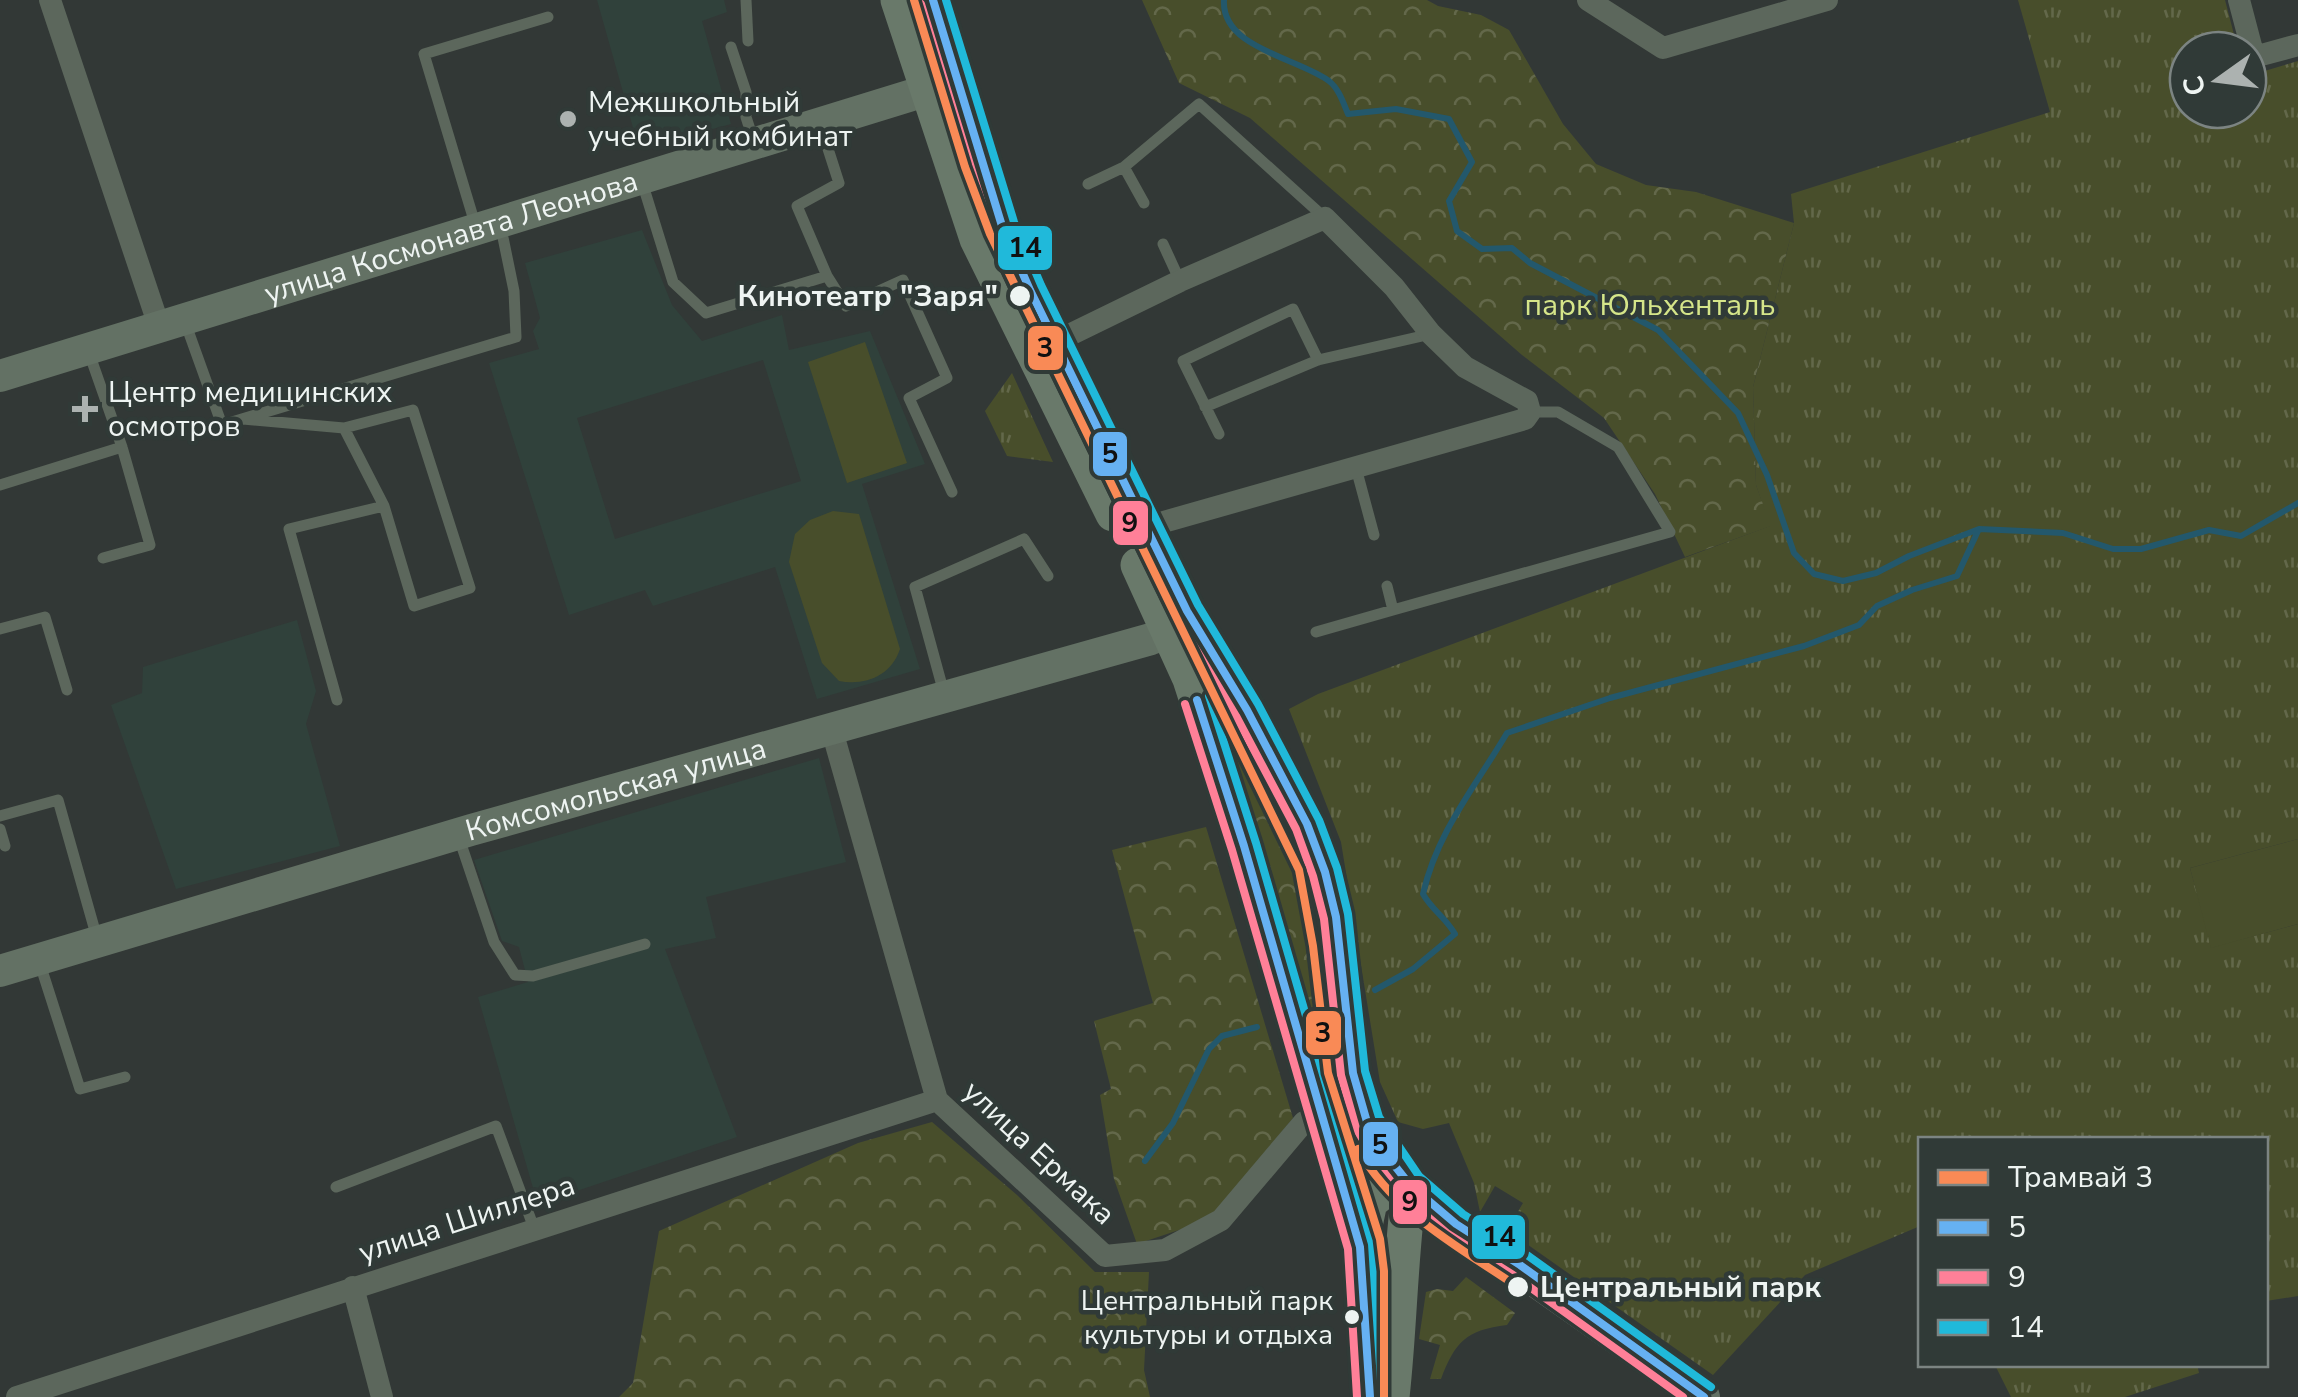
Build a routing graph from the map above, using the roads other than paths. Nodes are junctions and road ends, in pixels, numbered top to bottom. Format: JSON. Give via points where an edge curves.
{"nodes":[{"id":1,"x":50,"y":0,"type":"edge"},
{"id":2,"x":746,"y":0,"type":"edge"},
{"id":3,"x":898,"y":0,"type":"edge"},
{"id":4,"x":933,"y":0,"type":"edge"},
{"id":5,"x":1588,"y":0,"type":"edge"},
{"id":6,"x":1827,"y":0,"type":"edge"},
{"id":7,"x":2239,"y":0,"type":"edge"},
{"id":8,"x":548,"y":17,"type":"dead end"},
{"id":9,"x":2245,"y":30,"type":"edge"},
{"id":10,"x":748,"y":41,"type":"dead end"},
{"id":11,"x":2298,"y":45,"type":"edge"},
{"id":12,"x":731,"y":47,"type":"dead end"},
{"id":13,"x":2268,"y":54,"type":"edge"},
{"id":14,"x":944,"y":85,"type":"junction"},
{"id":15,"x":820,"y":123,"type":"junction"},
{"id":16,"x":754,"y":143,"type":"junction"},
{"id":17,"x":1124,"y":168,"type":"junction"},
{"id":18,"x":641,"y":178,"type":"junction"},
{"id":19,"x":1088,"y":184,"type":"dead end"},
{"id":20,"x":1144,"y":203,"type":"dead end"},
{"id":21,"x":1325,"y":218,"type":"junction"},
{"id":22,"x":488,"y":224,"type":"junction"},
{"id":23,"x":1163,"y":244,"type":"dead end"},
{"id":24,"x":827,"y":276,"type":"junction"},
{"id":25,"x":1180,"y":282,"type":"junction"},
{"id":26,"x":171,"y":322,"type":"junction"},
{"id":27,"x":1431,"y":334,"type":"junction"},
{"id":28,"x":1055,"y":342,"type":"junction"},
{"id":29,"x":87,"y":348,"type":"junction"},
{"id":30,"x":1318,"y":360,"type":"junction"},
{"id":31,"x":0,"y":376,"type":"edge"},
{"id":32,"x":1205,"y":407,"type":"junction"},
{"id":33,"x":1530,"y":412,"type":"junction"},
{"id":34,"x":243,"y":418,"type":"junction"},
{"id":35,"x":344,"y":428,"type":"junction"},
{"id":36,"x":1219,"y":434,"type":"dead end"},
{"id":37,"x":122,"y":447,"type":"junction"},
{"id":38,"x":1356,"y":468,"type":"junction"},
{"id":39,"x":0,"y":485,"type":"edge"},
{"id":40,"x":952,"y":492,"type":"dead end"},
{"id":41,"x":384,"y":506,"type":"junction"},
{"id":42,"x":1146,"y":528,"type":"junction"},
{"id":43,"x":1374,"y":534,"type":"dead end"},
{"id":44,"x":103,"y":558,"type":"dead end"},
{"id":45,"x":1048,"y":576,"type":"dead end"},
{"id":46,"x":1387,"y":586,"type":"dead end"},
{"id":47,"x":1394,"y":610,"type":"junction"},
{"id":48,"x":1182,"y":628,"type":"junction"},
{"id":49,"x":0,"y":629,"type":"edge"},
{"id":50,"x":1316,"y":632,"type":"dead end"},
{"id":51,"x":67,"y":690,"type":"dead end"},
{"id":52,"x":945,"y":697,"type":"junction"},
{"id":53,"x":337,"y":700,"type":"dead end"},
{"id":54,"x":831,"y":727,"type":"junction"},
{"id":55,"x":0,"y":816,"type":"edge"},
{"id":56,"x":0,"y":829,"type":"edge"},
{"id":57,"x":458,"y":834,"type":"junction"},
{"id":58,"x":5,"y":846,"type":"dead end"},
{"id":59,"x":99,"y":942,"type":"junction"},
{"id":60,"x":645,"y":944,"type":"dead end"},
{"id":61,"x":39,"y":960,"type":"junction"},
{"id":62,"x":0,"y":971,"type":"edge"},
{"id":63,"x":125,"y":1076,"type":"dead end"},
{"id":64,"x":937,"y":1100,"type":"junction"},
{"id":65,"x":1324,"y":1112,"type":"junction"},
{"id":66,"x":1367,"y":1122,"type":"junction"},
{"id":67,"x":1410,"y":1184,"type":"junction"},
{"id":68,"x":336,"y":1186,"type":"dead end"},
{"id":69,"x":534,"y":1228,"type":"junction"},
{"id":70,"x":1360,"y":1247,"type":"junction"},
{"id":71,"x":353,"y":1287,"type":"junction"},
{"id":72,"x":17,"y":1397,"type":"edge"},
{"id":73,"x":382,"y":1397,"type":"edge"},
{"id":74,"x":1370,"y":1397,"type":"edge"},
{"id":75,"x":1392,"y":1397,"type":"edge"},
{"id":76,"x":1704,"y":1397,"type":"edge"}],
"edges":[{"from":1,"to":26,"type":"street"},
{"from":2,"to":10,"type":"lane"},
{"from":3,"to":14,"type":"main road"},
{"from":4,"to":14,"type":"main road"},
{"from":5,"to":6,"type":"street","via":[[1663,48]]},
{"from":7,"to":9,"type":"street"},
{"from":8,"to":22,"type":"lane","via":[[424,54]]},
{"from":11,"to":13,"type":"street"},
{"from":12,"to":16,"type":"lane"},
{"from":14,"to":15,"type":"main road","name":"улица Космонавта Леонова"},
{"from":14,"to":28,"type":"main road"},
{"from":14,"to":48,"type":"main road","via":[[978,239]]},
{"from":15,"to":16,"type":"main road","name":"улица Космонавта Леонова"},
{"from":15,"to":24,"type":"lane","via":[[839,182],[796,206]]},
{"from":16,"to":18,"type":"main road","name":"улица Космонавта Леонова"},
{"from":17,"to":19,"type":"lane"},
{"from":17,"to":20,"type":"lane"},
{"from":17,"to":21,"type":"lane","via":[[1199,104]]},
{"from":18,"to":22,"type":"main road","name":"улица Космонавта Леонова"},
{"from":18,"to":24,"type":"lane","via":[[673,282],[706,312]]},
{"from":21,"to":25,"type":"street"},
{"from":21,"to":27,"type":"street"},
{"from":22,"to":26,"type":"main road","name":"улица Космонавта Леонова"},
{"from":22,"to":34,"type":"lane","via":[[514,291],[516,337]]},
{"from":23,"to":25,"type":"lane"},
{"from":24,"to":40,"type":"lane","via":[[846,306],[903,280],[948,378],[910,398]]},
{"from":25,"to":28,"type":"street"},
{"from":26,"to":29,"type":"main road","name":"улица Космонавта Леонова"},
{"from":26,"to":34,"type":"lane","via":[[222,425]]},
{"from":27,"to":30,"type":"lane"},
{"from":27,"to":33,"type":"street","via":[[1466,367],[1527,401]]},
{"from":28,"to":42,"type":"main road"},
{"from":29,"to":31,"type":"main road","name":"улица Космонавта Леонова"},
{"from":29,"to":37,"type":"lane"},
{"from":30,"to":32,"type":"lane"},
{"from":30,"to":32,"type":"lane","via":[[1293,309],[1183,361]]},
{"from":32,"to":36,"type":"lane"},
{"from":33,"to":38,"type":"street","via":[[1525,419]]},
{"from":33,"to":47,"type":"lane","via":[[1558,412],[1618,448],[1670,532]]},
{"from":34,"to":35,"type":"lane"},
{"from":35,"to":41,"type":"lane"},
{"from":35,"to":41,"type":"lane","via":[[413,410],[470,588],[414,606]]},
{"from":37,"to":39,"type":"lane"},
{"from":37,"to":44,"type":"lane","via":[[150,544]]},
{"from":38,"to":42,"type":"street"},
{"from":38,"to":43,"type":"lane"},
{"from":41,"to":53,"type":"lane","via":[[289,529]]},
{"from":42,"to":48,"type":"main road"},
{"from":45,"to":52,"type":"lane","via":[[1024,539],[914,586]]},
{"from":46,"to":47,"type":"lane"},
{"from":47,"to":50,"type":"lane"},
{"from":48,"to":52,"type":"main road","name":"Комсомольская улица"},
{"from":48,"to":65,"type":"main road","via":[[1190,679]]},
{"from":48,"to":66,"type":"main road","via":[[1247,710],[1325,872],[1352,1073]]},
{"from":49,"to":51,"type":"lane","via":[[45,617]]},
{"from":52,"to":54,"type":"main road","name":"Комсомольская улица"},
{"from":54,"to":57,"type":"main road","name":"Комсомольская улица"},
{"from":54,"to":64,"type":"street","name":"улица Ермака"},
{"from":55,"to":59,"type":"lane","via":[[58,800]]},
{"from":56,"to":58,"type":"lane"},
{"from":57,"to":59,"type":"main road","name":"Комсомольская улица"},
{"from":57,"to":60,"type":"lane","via":[[494,942],[515,975],[533,976]]},
{"from":59,"to":61,"type":"main road","name":"Комсомольская улица"},
{"from":61,"to":62,"type":"main road","name":"Комсомольская улица"},
{"from":61,"to":63,"type":"lane","via":[[80,1089]]},
{"from":64,"to":65,"type":"street","name":"улица Ермака","via":[[1105,1256],[1165,1250],[1220,1220],[1290,1136]]},
{"from":64,"to":69,"type":"street","name":"улица Шиллера"},
{"from":65,"to":66,"type":"street"},
{"from":65,"to":70,"type":"main road"},
{"from":66,"to":67,"type":"main road"},
{"from":67,"to":70,"type":"main road","via":[[1370,1202]]},
{"from":67,"to":75,"type":"main road"},
{"from":67,"to":76,"type":"main road","via":[[1456,1224]]},
{"from":68,"to":69,"type":"lane","via":[[496,1126]]},
{"from":69,"to":71,"type":"street","name":"улица Шиллера"},
{"from":70,"to":74,"type":"main road"},
{"from":71,"to":72,"type":"street","name":"улица Шиллера"},
{"from":71,"to":73,"type":"street"}]}
